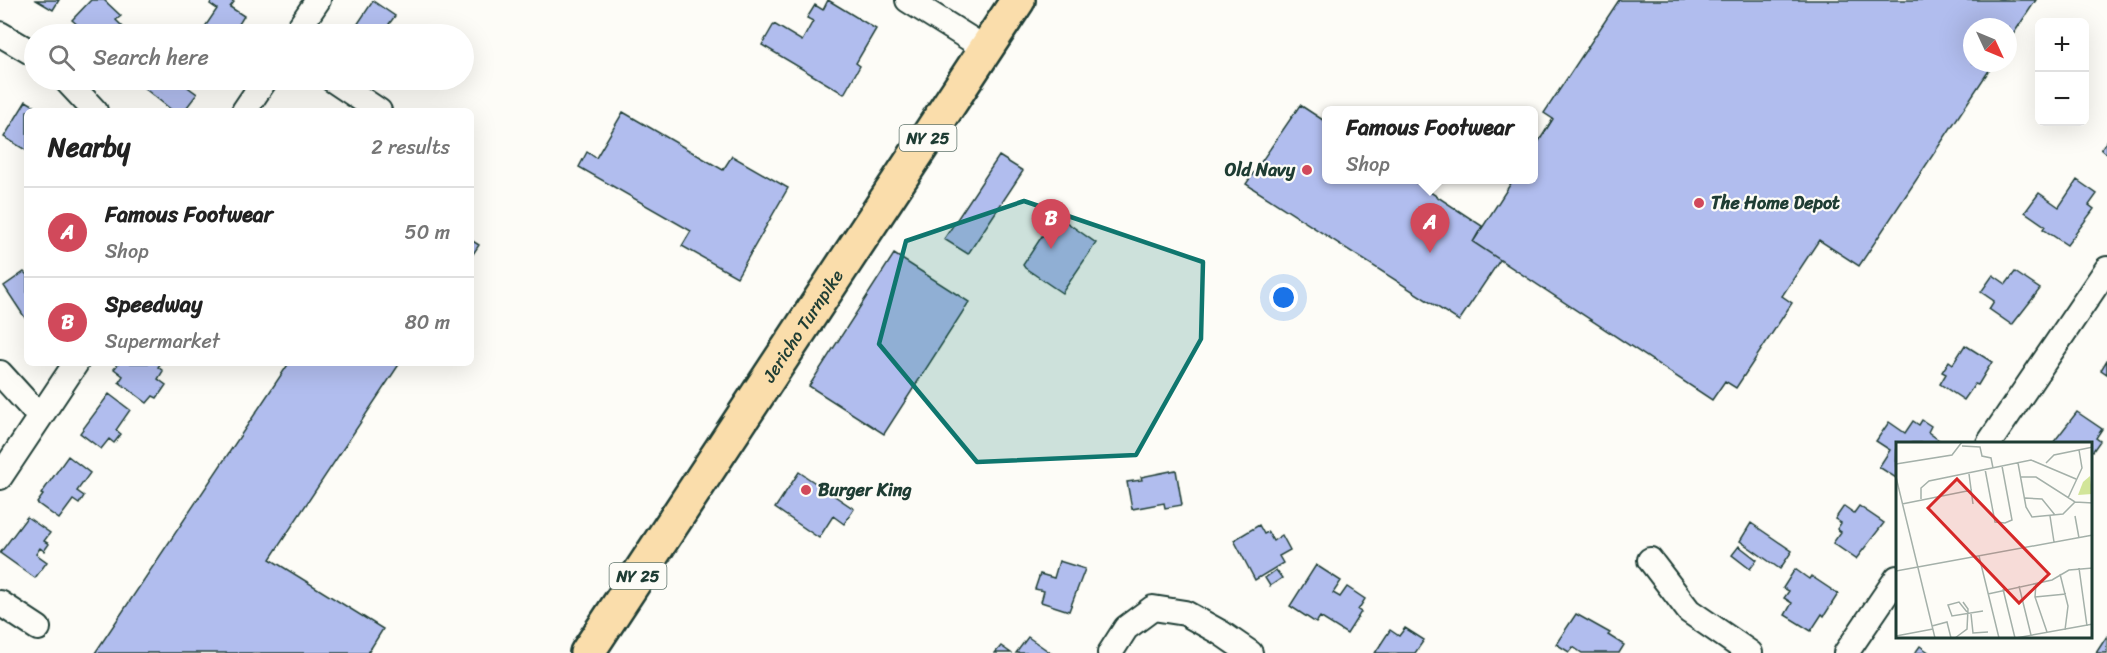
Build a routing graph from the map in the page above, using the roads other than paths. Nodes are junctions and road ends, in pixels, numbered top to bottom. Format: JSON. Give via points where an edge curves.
{"nodes":[{"id":1,"x":318,"y":0,"type":"edge"},
{"id":2,"x":908,"y":0,"type":"edge"},
{"id":3,"x":1018,"y":0,"type":"edge"},
{"id":4,"x":302,"y":24,"type":"edge"},
{"id":5,"x":0,"y":34,"type":"edge"},
{"id":6,"x":24,"y":48,"type":"edge"},
{"id":7,"x":986,"y":48,"type":"junction"},
{"id":8,"x":76,"y":90,"type":"edge"},
{"id":9,"x":258,"y":90,"type":"edge"},
{"id":10,"x":348,"y":90,"type":"edge"},
{"id":11,"x":93,"y":108,"type":"edge"},
{"id":12,"x":246,"y":108,"type":"edge"},
{"id":13,"x":375,"y":108,"type":"edge"},
{"id":14,"x":2107,"y":269,"type":"edge"},
{"id":15,"x":74,"y":366,"type":"edge"},
{"id":16,"x":0,"y":373,"type":"edge"},
{"id":17,"x":40,"y":417,"type":"junction"},
{"id":18,"x":1990,"y":442,"type":"edge"},
{"id":19,"x":0,"y":477,"type":"edge"},
{"id":20,"x":1650,"y":560,"type":"dead end"},
{"id":21,"x":1896,"y":579,"type":"edge"},
{"id":22,"x":0,"y":603,"type":"edge"},
{"id":23,"x":38,"y":628,"type":"dead end"},
{"id":24,"x":588,"y":653,"type":"edge"},
{"id":25,"x":1110,"y":653,"type":"edge"},
{"id":26,"x":1250,"y":653,"type":"edge"},
{"id":27,"x":1750,"y":653,"type":"edge"},
{"id":28,"x":1846,"y":653,"type":"edge"}],
"edges":[{"from":1,"to":4,"type":"street"},
{"from":2,"to":7,"type":"street"},
{"from":3,"to":7,"type":"main road","name":"Jericho Turnpike","number":"NY 25"},
{"from":5,"to":6,"type":"street"},
{"from":7,"to":24,"type":"main road","name":"Jericho Turnpike","number":"NY 25"},
{"from":8,"to":11,"type":"street"},
{"from":9,"to":12,"type":"street"},
{"from":10,"to":13,"type":"street"},
{"from":14,"to":18,"type":"street"},
{"from":15,"to":17,"type":"street"},
{"from":16,"to":17,"type":"street"},
{"from":17,"to":19,"type":"street"},
{"from":20,"to":27,"type":"street","via":[[1689,611]]},
{"from":21,"to":28,"type":"street"},
{"from":22,"to":23,"type":"street"},
{"from":25,"to":26,"type":"street","via":[[1126,628],[1153,608],[1185,613]]}]}
